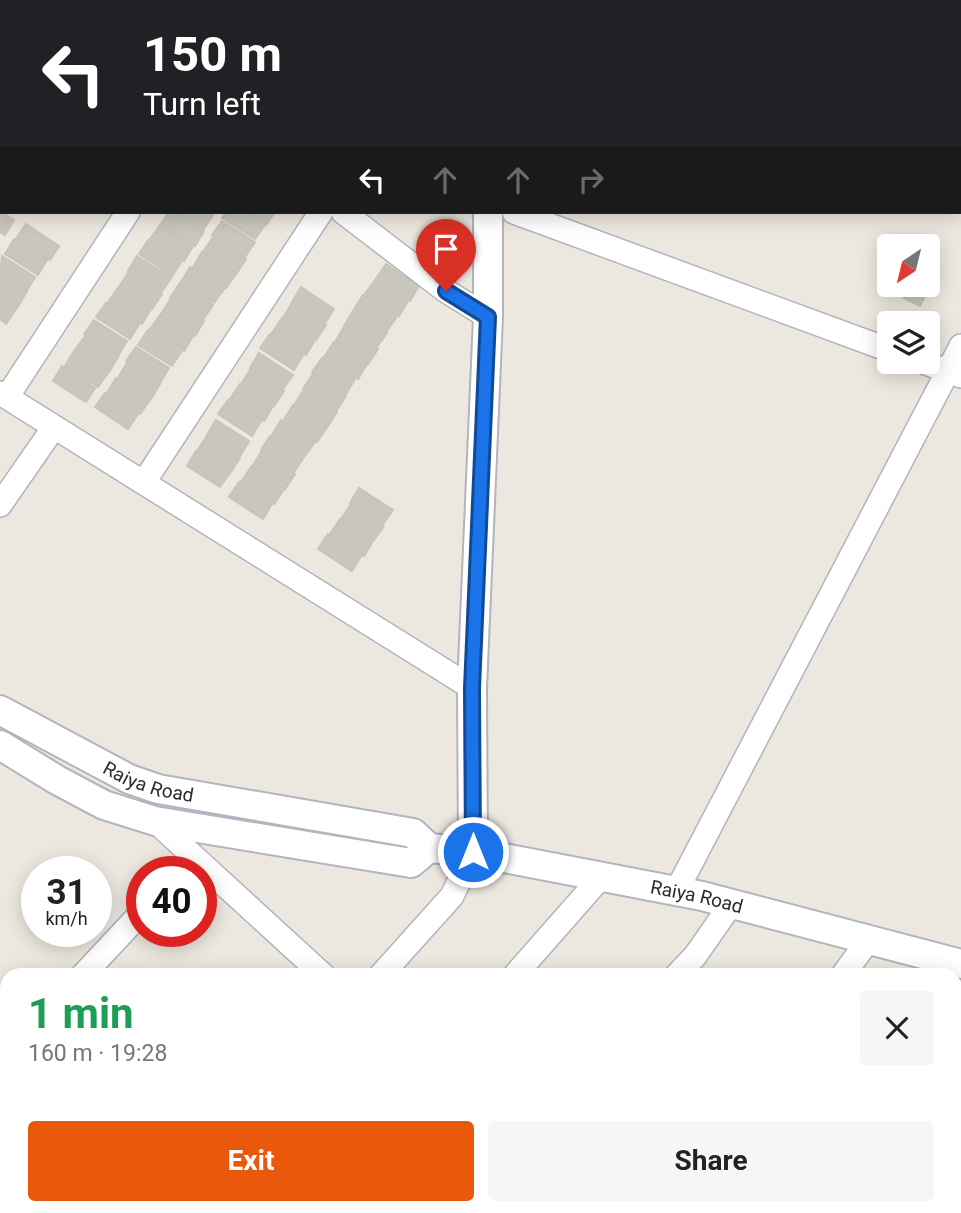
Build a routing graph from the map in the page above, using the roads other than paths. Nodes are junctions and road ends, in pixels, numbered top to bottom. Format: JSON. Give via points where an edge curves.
{"nodes":[{"id":1,"x":127,"y":214,"type":"edge"},
{"id":2,"x":320,"y":214,"type":"edge"},
{"id":3,"x":346,"y":214,"type":"edge"},
{"id":4,"x":488,"y":214,"type":"edge"},
{"id":5,"x":519,"y":214,"type":"edge"},
{"id":6,"x":488,"y":317,"type":"junction"},
{"id":7,"x":877,"y":346,"type":"edge"},
{"id":8,"x":961,"y":346,"type":"edge"},
{"id":9,"x":955,"y":374,"type":"edge"},
{"id":10,"x":3,"y":395,"type":"edge"},
{"id":11,"x":54,"y":427,"type":"junction"},
{"id":12,"x":144,"y":482,"type":"junction"},
{"id":13,"x":0,"y":505,"type":"edge"},
{"id":14,"x":472,"y":688,"type":"junction"},
{"id":15,"x":0,"y":710,"type":"edge"},
{"id":16,"x":0,"y":745,"type":"edge"},
{"id":17,"x":155,"y":821,"type":"junction"},
{"id":18,"x":429,"y":848,"type":"junction"},
{"id":19,"x":473,"y":852,"type":"junction"},
{"id":20,"x":181,"y":856,"type":"edge"},
{"id":21,"x":602,"y":876,"type":"junction"},
{"id":22,"x":217,"y":889,"type":"edge"},
{"id":23,"x":677,"y":891,"type":"junction"},
{"id":24,"x":732,"y":903,"type":"junction"},
{"id":25,"x":126,"y":929,"type":"edge"},
{"id":26,"x":870,"y":938,"type":"junction"},
{"id":27,"x":951,"y":967,"type":"edge"},
{"id":28,"x":90,"y":968,"type":"edge"},
{"id":29,"x":310,"y":968,"type":"edge"},
{"id":30,"x":387,"y":968,"type":"edge"},
{"id":31,"x":521,"y":968,"type":"edge"},
{"id":32,"x":684,"y":968,"type":"edge"},
{"id":33,"x":848,"y":968,"type":"edge"}],
"edges":[{"from":1,"to":10,"type":"street"},
{"from":2,"to":12,"type":"street"},
{"from":3,"to":6,"type":"street","via":[[446,291]]},
{"from":4,"to":6,"type":"street"},
{"from":5,"to":7,"type":"street"},
{"from":6,"to":14,"type":"street"},
{"from":8,"to":9,"type":"street"},
{"from":9,"to":23,"type":"street"},
{"from":10,"to":11,"type":"street"},
{"from":11,"to":12,"type":"street"},
{"from":11,"to":13,"type":"street"},
{"from":12,"to":14,"type":"street"},
{"from":14,"to":19,"type":"street"},
{"from":15,"to":18,"type":"street","name":"Raiya Road","via":[[129,779],[158,789],[413,832]]},
{"from":16,"to":17,"type":"street","name":"Raiya Road","via":[[104,805]]},
{"from":17,"to":18,"type":"street","name":"Raiya Road","via":[[411,863]]},
{"from":17,"to":20,"type":"street"},
{"from":18,"to":19,"type":"street","name":"Raiya Road"},
{"from":19,"to":21,"type":"street","name":"Raiya Road"},
{"from":19,"to":30,"type":"street","via":[[452,896]]},
{"from":21,"to":23,"type":"street","name":"Raiya Road"},
{"from":21,"to":31,"type":"street"},
{"from":22,"to":29,"type":"street"},
{"from":23,"to":24,"type":"street","name":"Raiya Road"},
{"from":24,"to":26,"type":"street","name":"Raiya Road"},
{"from":24,"to":32,"type":"street"},
{"from":25,"to":28,"type":"street"},
{"from":26,"to":27,"type":"street","name":"Raiya Road"},
{"from":26,"to":33,"type":"street"}]}
